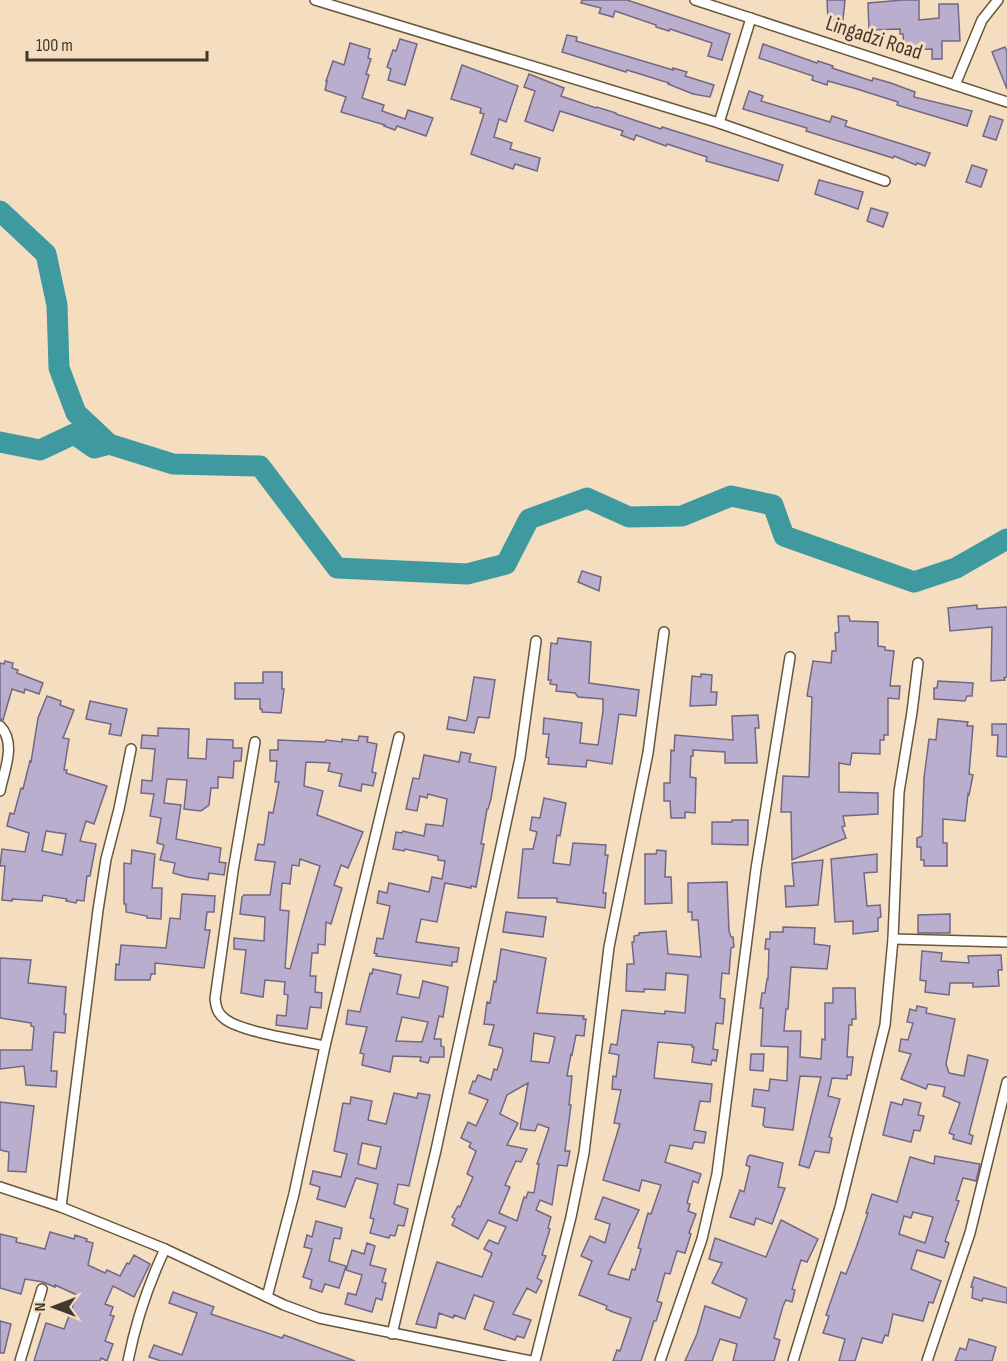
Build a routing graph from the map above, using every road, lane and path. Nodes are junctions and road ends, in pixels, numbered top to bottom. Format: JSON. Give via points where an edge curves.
{"nodes":[{"id":1,"x":315,"y":0,"type":"edge"},
{"id":2,"x":695,"y":0,"type":"edge"},
{"id":3,"x":998,"y":0,"type":"edge"},
{"id":4,"x":751,"y":18,"type":"junction"},
{"id":5,"x":955,"y":85,"type":"junction"},
{"id":6,"x":1007,"y":102,"type":"edge"},
{"id":7,"x":719,"y":123,"type":"junction"},
{"id":8,"x":885,"y":181,"type":"dead end"},
{"id":9,"x":664,"y":632,"type":"dead end"},
{"id":10,"x":536,"y":640,"type":"dead end"},
{"id":11,"x":790,"y":657,"type":"dead end"},
{"id":12,"x":918,"y":663,"type":"dead end"},
{"id":13,"x":0,"y":726,"type":"edge"},
{"id":14,"x":399,"y":737,"type":"dead end"},
{"id":15,"x":255,"y":742,"type":"dead end"},
{"id":16,"x":130,"y":749,"type":"dead end"},
{"id":17,"x":0,"y":791,"type":"edge"},
{"id":18,"x":893,"y":939,"type":"junction"},
{"id":19,"x":1007,"y":942,"type":"edge"},
{"id":20,"x":325,"y":1046,"type":"junction"},
{"id":21,"x":1007,"y":1082,"type":"edge"},
{"id":22,"x":0,"y":1187,"type":"edge"},
{"id":23,"x":61,"y":1208,"type":"junction"},
{"id":24,"x":165,"y":1248,"type":"junction"},
{"id":25,"x":42,"y":1289,"type":"dead end"},
{"id":26,"x":267,"y":1297,"type":"junction"},
{"id":27,"x":392,"y":1334,"type":"junction"},
{"id":28,"x":20,"y":1361,"type":"edge"},
{"id":29,"x":128,"y":1361,"type":"edge"},
{"id":30,"x":533,"y":1361,"type":"edge"},
{"id":31,"x":660,"y":1361,"type":"edge"},
{"id":32,"x":793,"y":1361,"type":"edge"},
{"id":33,"x":927,"y":1361,"type":"edge"}],
"edges":[{"from":1,"to":7,"type":"street"},
{"from":2,"to":4,"type":"street","name":"Lingadzi Road"},
{"from":3,"to":5,"type":"street","via":[[982,20]]},
{"from":4,"to":5,"type":"street","name":"Lingadzi Road"},
{"from":4,"to":7,"type":"street"},
{"from":5,"to":6,"type":"street","name":"Lingadzi Road"},
{"from":7,"to":8,"type":"street"},
{"from":9,"to":30,"type":"street","via":[[648,753],[609,947],[584,1153]]},
{"from":10,"to":27,"type":"street","via":[[520,758]]},
{"from":11,"to":31,"type":"street","via":[[756,869],[717,1174],[702,1239]]},
{"from":12,"to":18,"type":"street","via":[[899,792]]},
{"from":13,"to":17,"type":"street","via":[[9,747]]},
{"from":14,"to":20,"type":"street"},
{"from":15,"to":20,"type":"street","via":[[232,871],[215,1007],[223,1018],[238,1026]]},
{"from":16,"to":23,"type":"street","via":[[98,910]]},
{"from":18,"to":19,"type":"street"},
{"from":18,"to":32,"type":"street","via":[[885,1025],[840,1207]]},
{"from":20,"to":26,"type":"street","via":[[294,1194]]},
{"from":21,"to":33,"type":"street","via":[[970,1233]]},
{"from":22,"to":23,"type":"street"},
{"from":23,"to":24,"type":"street"},
{"from":24,"to":26,"type":"street"},
{"from":24,"to":29,"type":"street","via":[[144,1296]]},
{"from":25,"to":28,"type":"street"},
{"from":26,"to":27,"type":"street","via":[[319,1318]]},
{"from":27,"to":30,"type":"street"}]}
